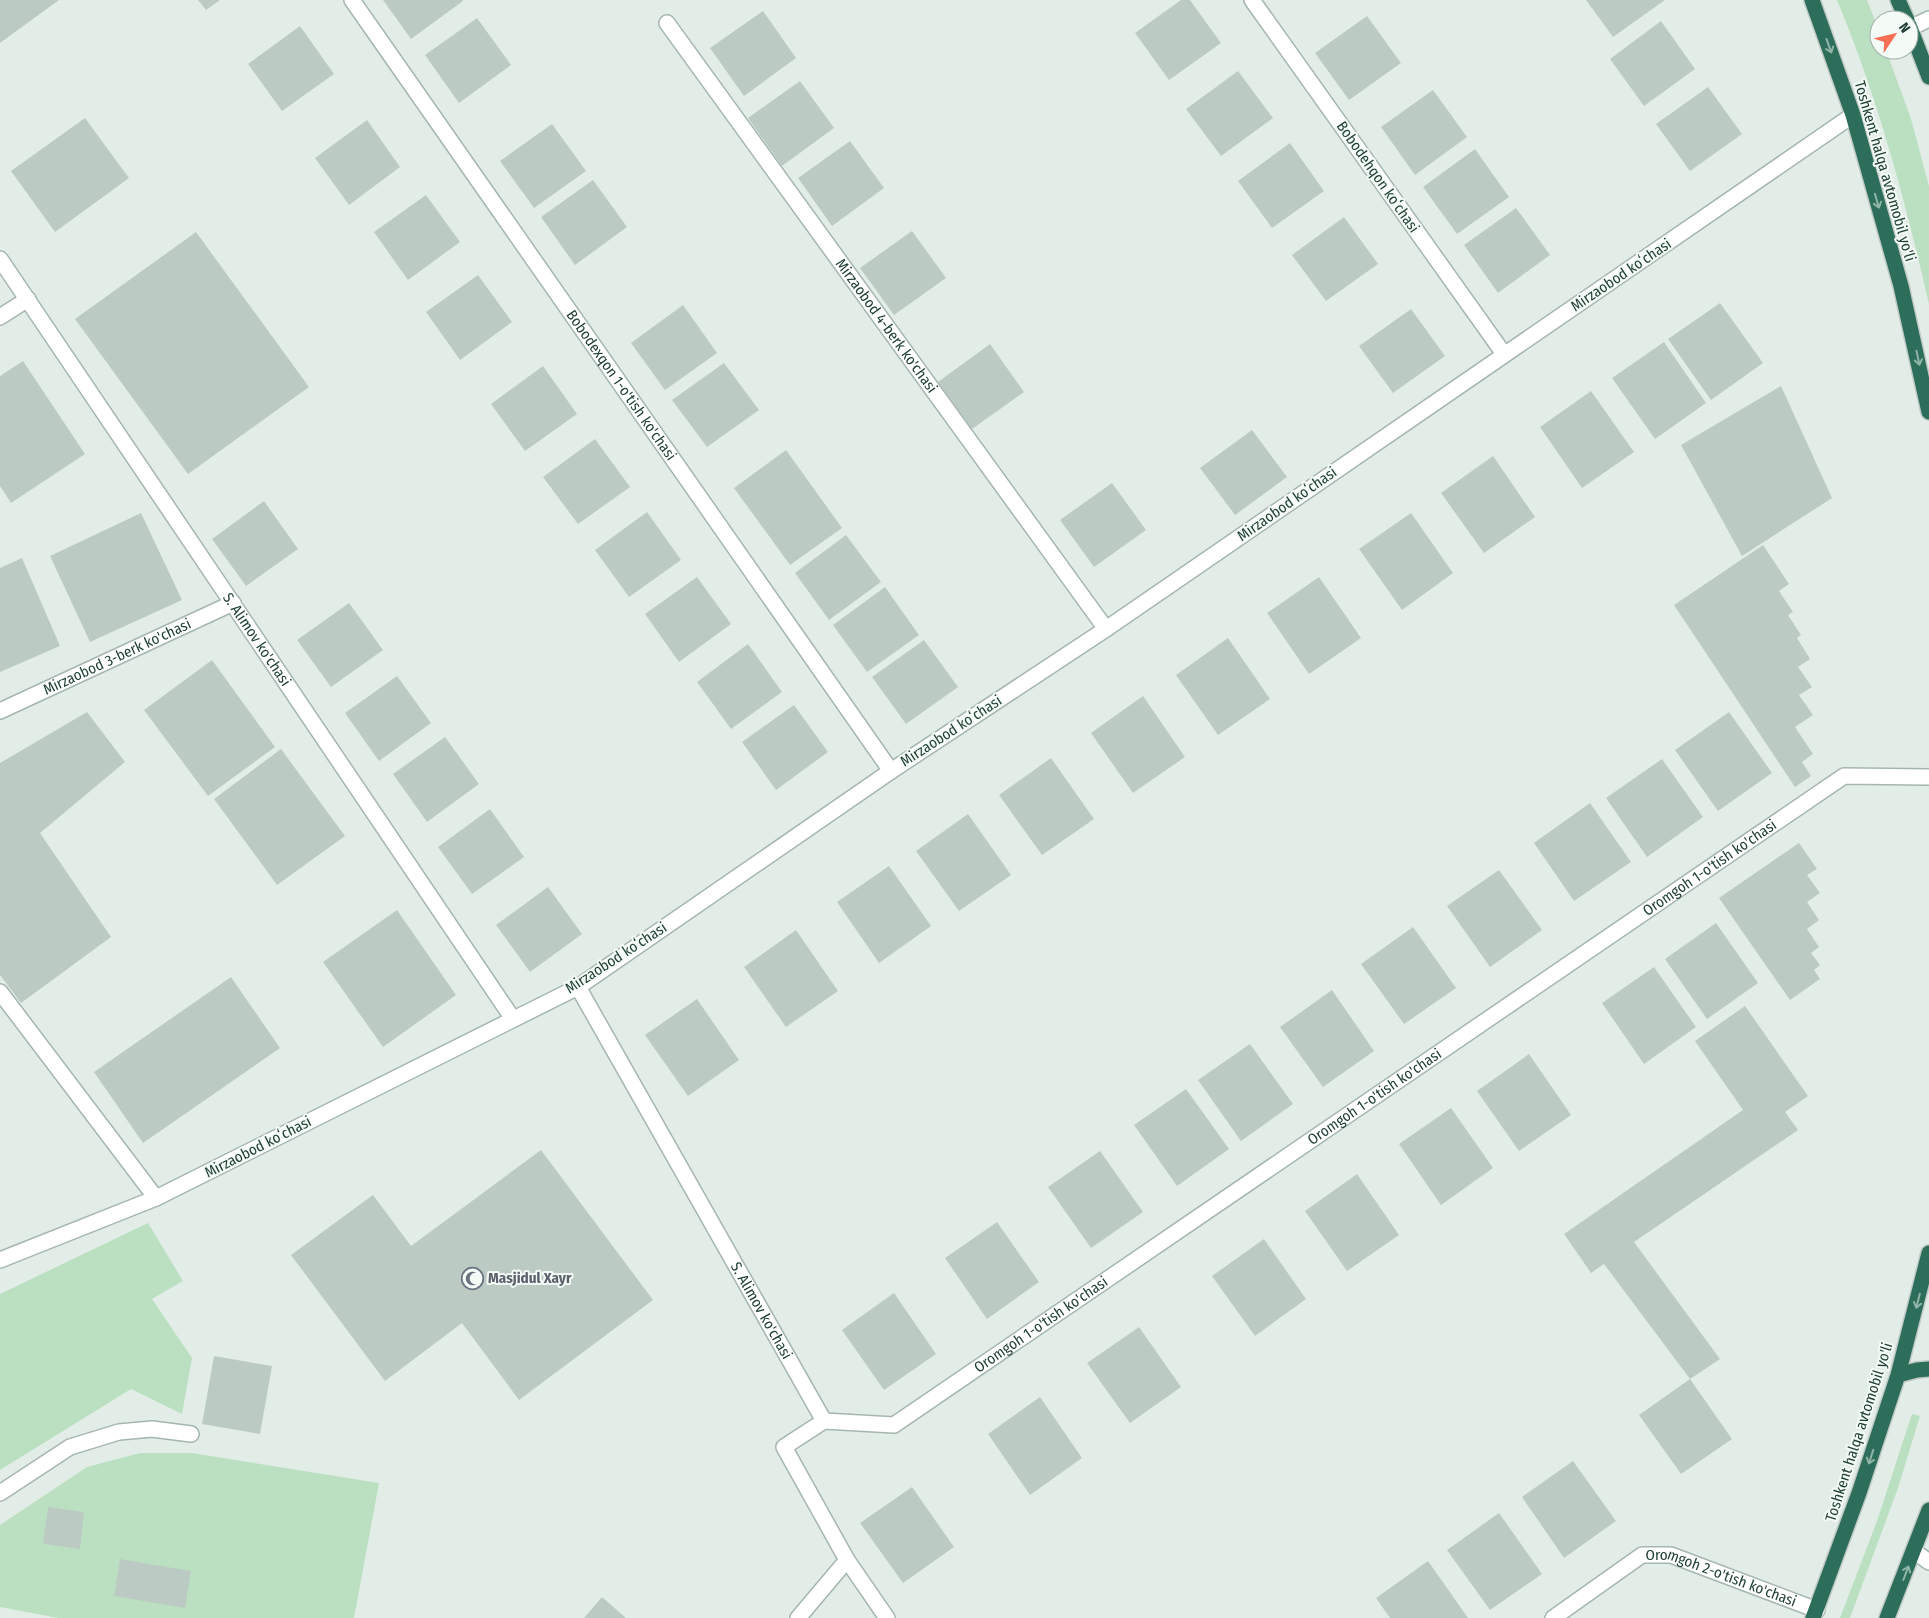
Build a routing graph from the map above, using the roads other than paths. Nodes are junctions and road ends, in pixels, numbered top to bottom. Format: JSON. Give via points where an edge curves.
{"nodes":[{"id":1,"x":352,"y":0,"type":"edge"},
{"id":2,"x":1252,"y":0,"type":"edge"},
{"id":3,"x":1812,"y":0,"type":"edge"},
{"id":4,"x":667,"y":24,"type":"dead end"},
{"id":5,"x":1919,"y":50,"type":"edge"},
{"id":6,"x":1929,"y":77,"type":"edge"},
{"id":7,"x":1853,"y":115,"type":"junction"},
{"id":8,"x":0,"y":259,"type":"edge"},
{"id":9,"x":28,"y":299,"type":"junction"},
{"id":10,"x":0,"y":317,"type":"edge"},
{"id":11,"x":1504,"y":354,"type":"junction"},
{"id":12,"x":1929,"y":412,"type":"edge"},
{"id":13,"x":233,"y":603,"type":"junction"},
{"id":14,"x":1106,"y":629,"type":"junction"},
{"id":15,"x":0,"y":711,"type":"edge"},
{"id":16,"x":891,"y":771,"type":"junction"},
{"id":17,"x":1929,"y":777,"type":"edge"},
{"id":18,"x":578,"y":986,"type":"junction"},
{"id":19,"x":0,"y":992,"type":"edge"},
{"id":20,"x":513,"y":1019,"type":"junction"},
{"id":21,"x":156,"y":1198,"type":"junction"},
{"id":22,"x":1929,"y":1254,"type":"edge"},
{"id":23,"x":0,"y":1260,"type":"edge"},
{"id":24,"x":1929,"y":1369,"type":"edge"},
{"id":25,"x":1898,"y":1376,"type":"junction"},
{"id":26,"x":824,"y":1421,"type":"junction"},
{"id":27,"x":191,"y":1434,"type":"dead end"},
{"id":28,"x":0,"y":1493,"type":"edge"},
{"id":29,"x":1929,"y":1510,"type":"edge"},
{"id":30,"x":1914,"y":1550,"type":"junction"},
{"id":31,"x":847,"y":1560,"type":"junction"},
{"id":32,"x":1929,"y":1562,"type":"edge"},
{"id":33,"x":1815,"y":1614,"type":"edge"},
{"id":34,"x":798,"y":1618,"type":"edge"},
{"id":35,"x":887,"y":1618,"type":"edge"},
{"id":36,"x":1553,"y":1618,"type":"edge"},
{"id":37,"x":1887,"y":1618,"type":"edge"}],
"edges":[{"from":1,"to":16,"type":"street","name":"Bobodexqon 1-o'tish ko'chasi"},
{"from":2,"to":11,"type":"street","name":"Bobodehqon koʻchasi"},
{"from":3,"to":7,"type":"highway","name":"Toshkent halqa avtomobil yo'li","one_way":true},
{"from":4,"to":14,"type":"street","name":"Mirzaobod 4-berk ko'chasi"},
{"from":5,"to":6,"type":"highway"},
{"from":7,"to":11,"type":"street","name":"Mirzaobod koʻchasi"},
{"from":7,"to":12,"type":"highway","name":"Toshkent halqa avtomobil yo'li","one_way":true,"via":[[1901,286]]},
{"from":8,"to":9,"type":"street","name":"S. Alimov ko'chasi"},
{"from":9,"to":10,"type":"street"},
{"from":9,"to":13,"type":"street","name":"S. Alimov ko'chasi"},
{"from":11,"to":14,"type":"street","name":"Mirzaobod koʻchasi"},
{"from":13,"to":15,"type":"street","name":"Mirzaobod 3-berk ko'chasi"},
{"from":13,"to":20,"type":"street","name":"S. Alimov ko'chasi"},
{"from":14,"to":16,"type":"street","name":"Mirzaobod koʻchasi"},
{"from":16,"to":18,"type":"street","name":"Mirzaobod koʻchasi"},
{"from":17,"to":26,"type":"street","name":"Oromgoh 1-o'tish ko'chasi","via":[[1844,776],[894,1425]]},
{"from":18,"to":20,"type":"street","name":"Mirzaobod koʻchasi"},
{"from":18,"to":26,"type":"street","name":"S. Alimov ko'chasi"},
{"from":19,"to":21,"type":"street"},
{"from":20,"to":21,"type":"street","name":"Mirzaobod koʻchasi"},
{"from":21,"to":23,"type":"street","name":"Mirzaobod koʻchasi"},
{"from":22,"to":25,"type":"highway","name":"Toshkent halqa avtomobil yo'li","one_way":true},
{"from":24,"to":25,"type":"highway"},
{"from":25,"to":33,"type":"highway","name":"Toshkent halqa avtomobil yo'li","one_way":true},
{"from":26,"to":31,"type":"street","via":[[784,1447]]},
{"from":27,"to":28,"type":"street","via":[[152,1429],[119,1432],[95,1439],[70,1447]]},
{"from":29,"to":30,"type":"highway"},
{"from":30,"to":32,"type":"street"},
{"from":37,"to":30,"type":"highway","one_way":true},
{"from":31,"to":34,"type":"street"},
{"from":31,"to":35,"type":"street"},
{"from":33,"to":36,"type":"street","name":"Oromgoh 2-o'tish ko'chasi","via":[[1671,1555],[1642,1555]]}]}
